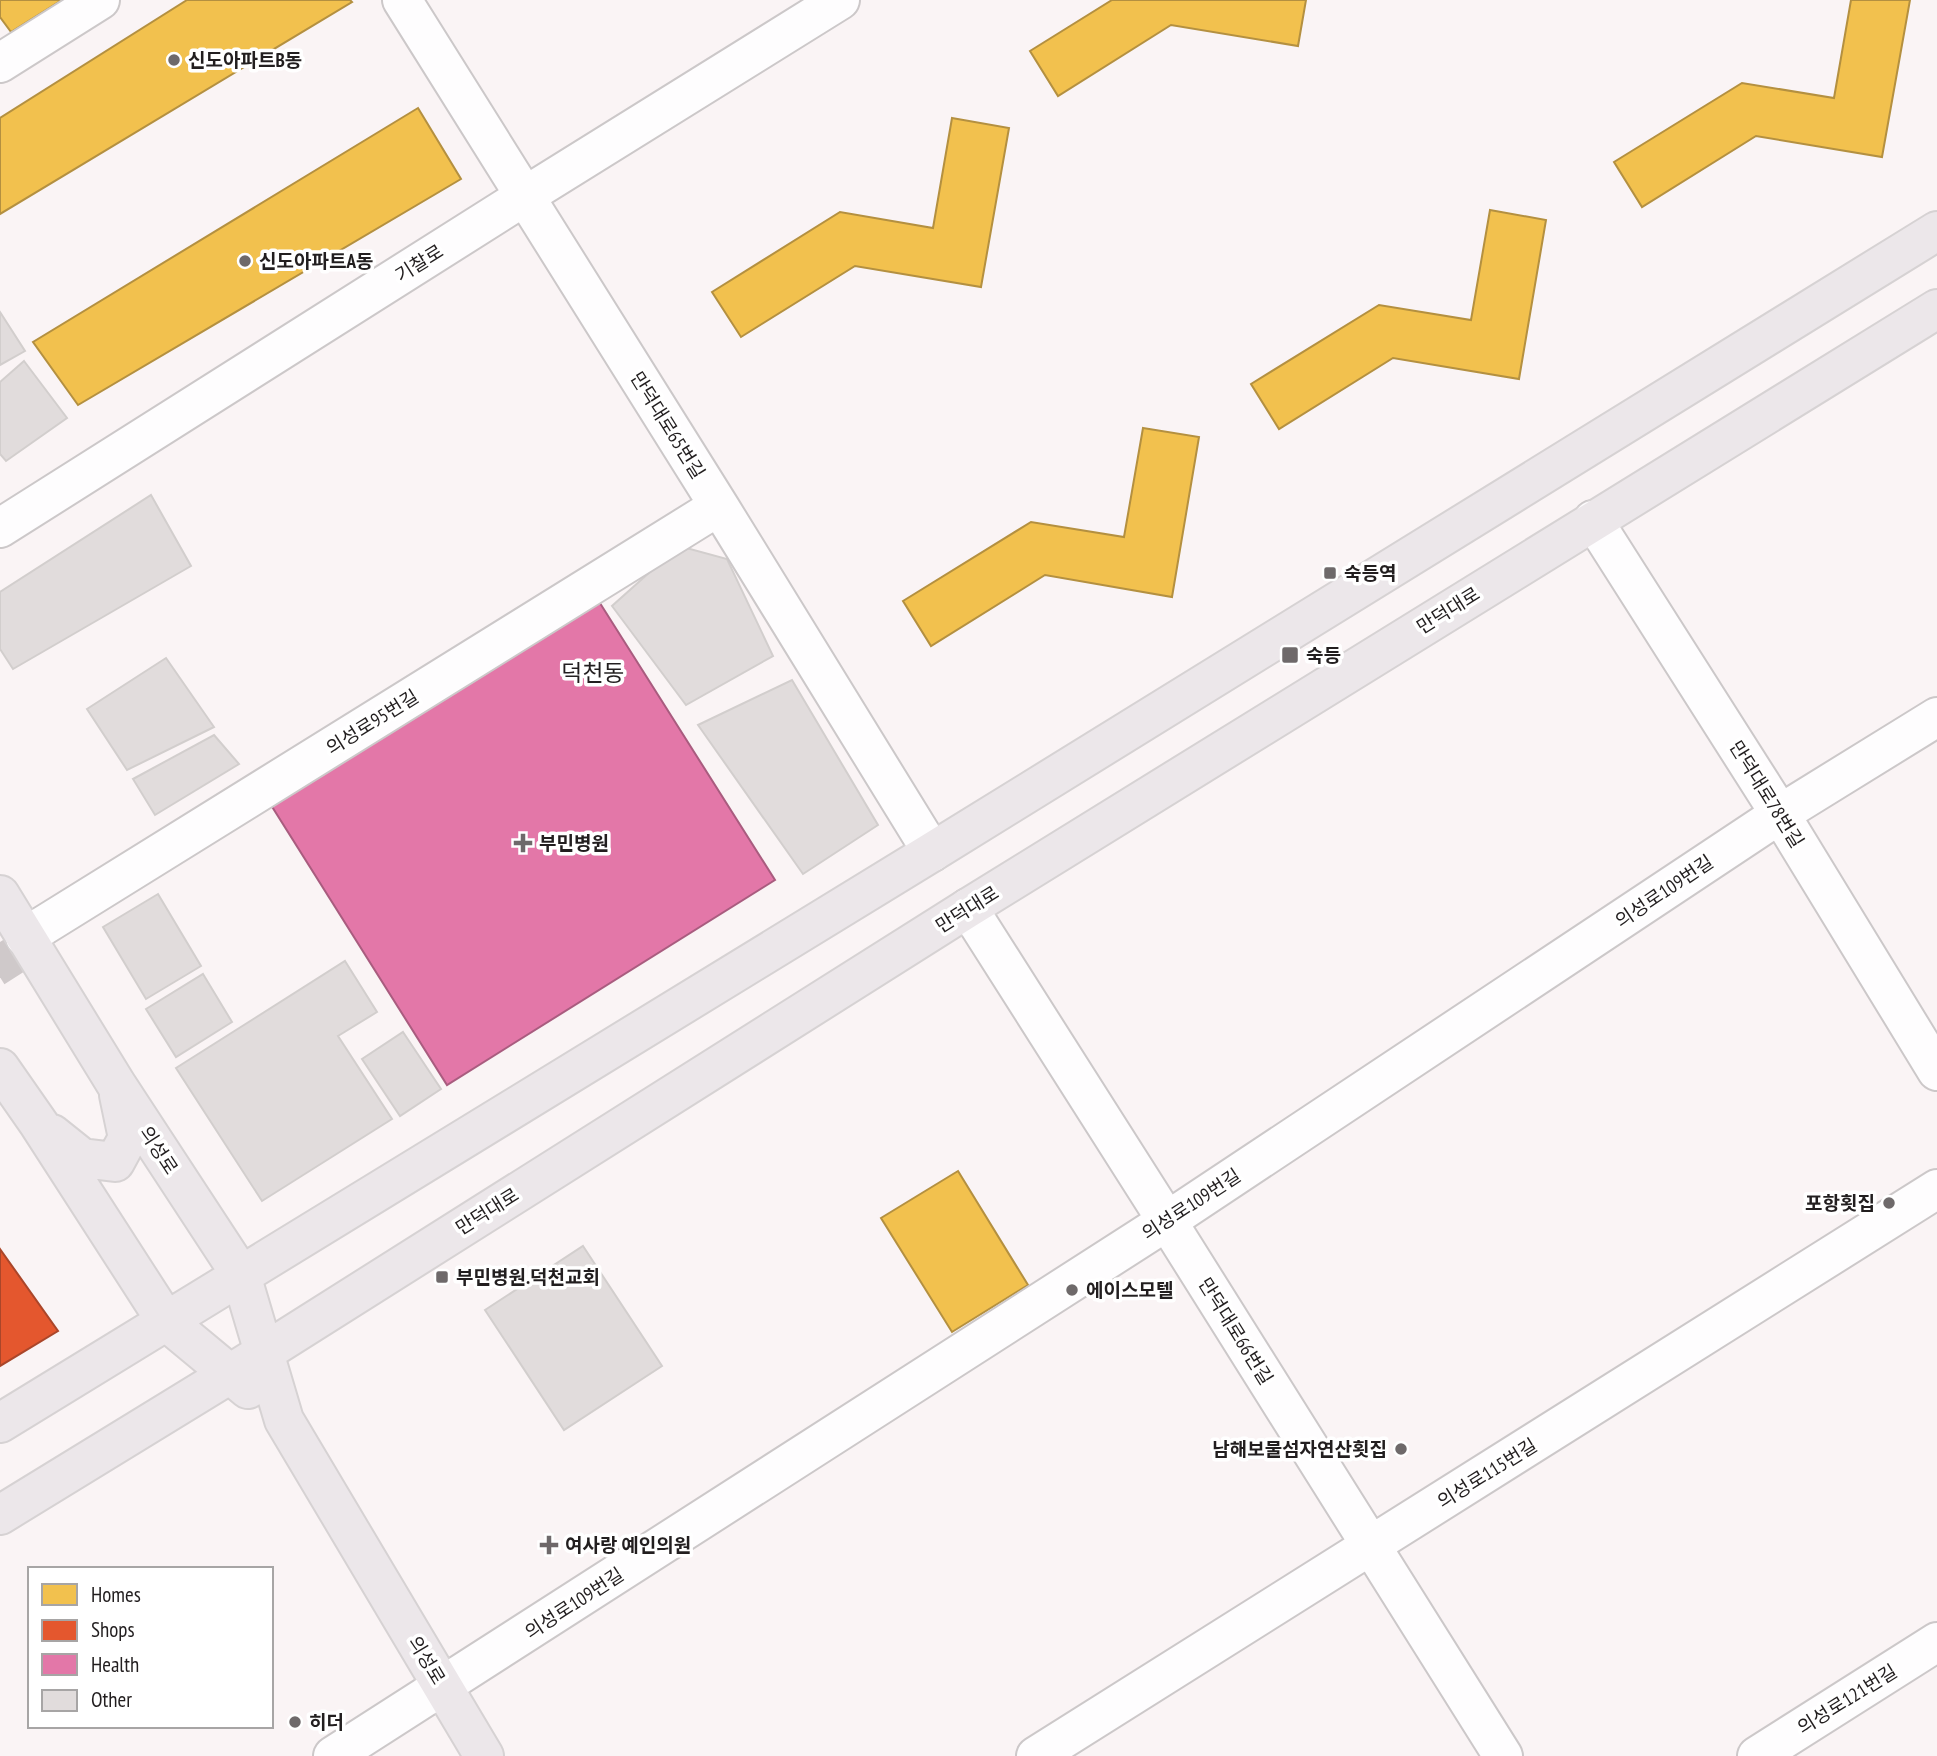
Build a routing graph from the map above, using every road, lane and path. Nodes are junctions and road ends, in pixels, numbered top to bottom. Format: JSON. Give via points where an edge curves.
{"nodes":[{"id":1,"x":100,"y":0,"type":"edge"},
{"id":2,"x":402,"y":0,"type":"edge"},
{"id":3,"x":840,"y":0,"type":"edge"},
{"id":4,"x":0,"y":62,"type":"edge"},
{"id":5,"x":525,"y":196,"type":"junction"},
{"id":6,"x":1937,"y":231,"type":"edge"},
{"id":7,"x":1937,"y":309,"type":"edge"},
{"id":8,"x":719,"y":506,"type":"junction"},
{"id":9,"x":1593,"y":520,"type":"junction"},
{"id":10,"x":0,"y":528,"type":"edge"},
{"id":11,"x":1937,"y":717,"type":"edge"},
{"id":12,"x":1780,"y":814,"type":"junction"},
{"id":13,"x":932,"y":852,"type":"junction"},
{"id":14,"x":0,"y":895,"type":"edge"},
{"id":15,"x":968,"y":908,"type":"junction"},
{"id":16,"x":25,"y":937,"type":"junction"},
{"id":17,"x":30,"y":989,"type":"tunnel mouth"},
{"id":18,"x":0,"y":1068,"type":"edge"},
{"id":19,"x":1937,"y":1071,"type":"edge"},
{"id":20,"x":116,"y":1084,"type":"junction"},
{"id":21,"x":39,"y":1124,"type":"junction"},
{"id":22,"x":1937,"y":1189,"type":"edge"},
{"id":23,"x":1167,"y":1221,"type":"junction"},
{"id":24,"x":241,"y":1275,"type":"junction"},
{"id":25,"x":166,"y":1321,"type":"junction"},
{"id":26,"x":263,"y":1352,"type":"junction"},
{"id":27,"x":230,"y":1374,"type":"junction"},
{"id":28,"x":284,"y":1420,"type":"junction"},
{"id":29,"x":0,"y":1423,"type":"edge"},
{"id":30,"x":0,"y":1515,"type":"edge"},
{"id":31,"x":1371,"y":1546,"type":"junction"},
{"id":32,"x":1937,"y":1642,"type":"edge"},
{"id":33,"x":443,"y":1687,"type":"junction"},
{"id":34,"x":333,"y":1756,"type":"edge"},
{"id":35,"x":484,"y":1756,"type":"edge"},
{"id":36,"x":1036,"y":1756,"type":"edge"},
{"id":37,"x":1503,"y":1756,"type":"edge"},
{"id":38,"x":1757,"y":1756,"type":"edge"}],
"edges":[{"from":1,"to":4,"type":"street"},
{"from":2,"to":5,"type":"street","name":"만덕대로65번길"},
{"from":3,"to":5,"type":"street","name":"기찰로"},
{"from":5,"to":8,"type":"street","name":"만덕대로65번길"},
{"from":5,"to":10,"type":"street","name":"기찰로"},
{"from":6,"to":13,"type":"main road"},
{"from":7,"to":9,"type":"main road","name":"만덕대로"},
{"from":8,"to":13,"type":"street","name":"만덕대로65번길"},
{"from":8,"to":16,"type":"street","name":"의성로95번길"},
{"from":9,"to":12,"type":"street","name":"만덕대로78번길"},
{"from":9,"to":15,"type":"main road","name":"만덕대로"},
{"from":11,"to":12,"type":"street","name":"의성로109번길"},
{"from":12,"to":19,"type":"street","name":"만덕대로78번길"},
{"from":12,"to":23,"type":"street","name":"의성로109번길"},
{"from":13,"to":24,"type":"main road"},
{"from":14,"to":16,"type":"main road","name":"의성로"},
{"from":15,"to":23,"type":"street","name":"만덕대로66번길"},
{"from":15,"to":26,"type":"main road","name":"만덕대로"},
{"from":16,"to":20,"type":"main road","name":"의성로"},
{"from":17,"to":20,"type":"main road","via":[[86,1076]]},
{"from":18,"to":21,"type":"main road","name":"의성로"},
{"from":20,"to":21,"type":"main road","via":[[128,1138],[115,1161],[82,1158]]},
{"from":20,"to":24,"type":"main road","name":"의성로"},
{"from":21,"to":25,"type":"main road","name":"의성로"},
{"from":22,"to":31,"type":"street","name":"의성로115번길"},
{"from":23,"to":31,"type":"street","name":"만덕대로66번길"},
{"from":23,"to":33,"type":"street","name":"의성로109번길"},
{"from":24,"to":25,"type":"main road"},
{"from":24,"to":26,"type":"main road","name":"의성로"},
{"from":25,"to":27,"type":"main road","name":"의성로"},
{"from":25,"to":29,"type":"main road"},
{"from":26,"to":27,"type":"main road","name":"만덕대로"},
{"from":26,"to":28,"type":"main road","name":"의성로"},
{"from":27,"to":28,"type":"main road","name":"의성로"},
{"from":27,"to":30,"type":"main road","name":"만덕대로"},
{"from":28,"to":33,"type":"main road","name":"의성로"},
{"from":31,"to":36,"type":"street","name":"의성로115번길"},
{"from":31,"to":37,"type":"street","name":"만덕대로66번길"},
{"from":32,"to":38,"type":"street","name":"의성로121번길"},
{"from":33,"to":34,"type":"street","name":"의성로109번길"},
{"from":33,"to":35,"type":"main road","name":"의성로"}]}
